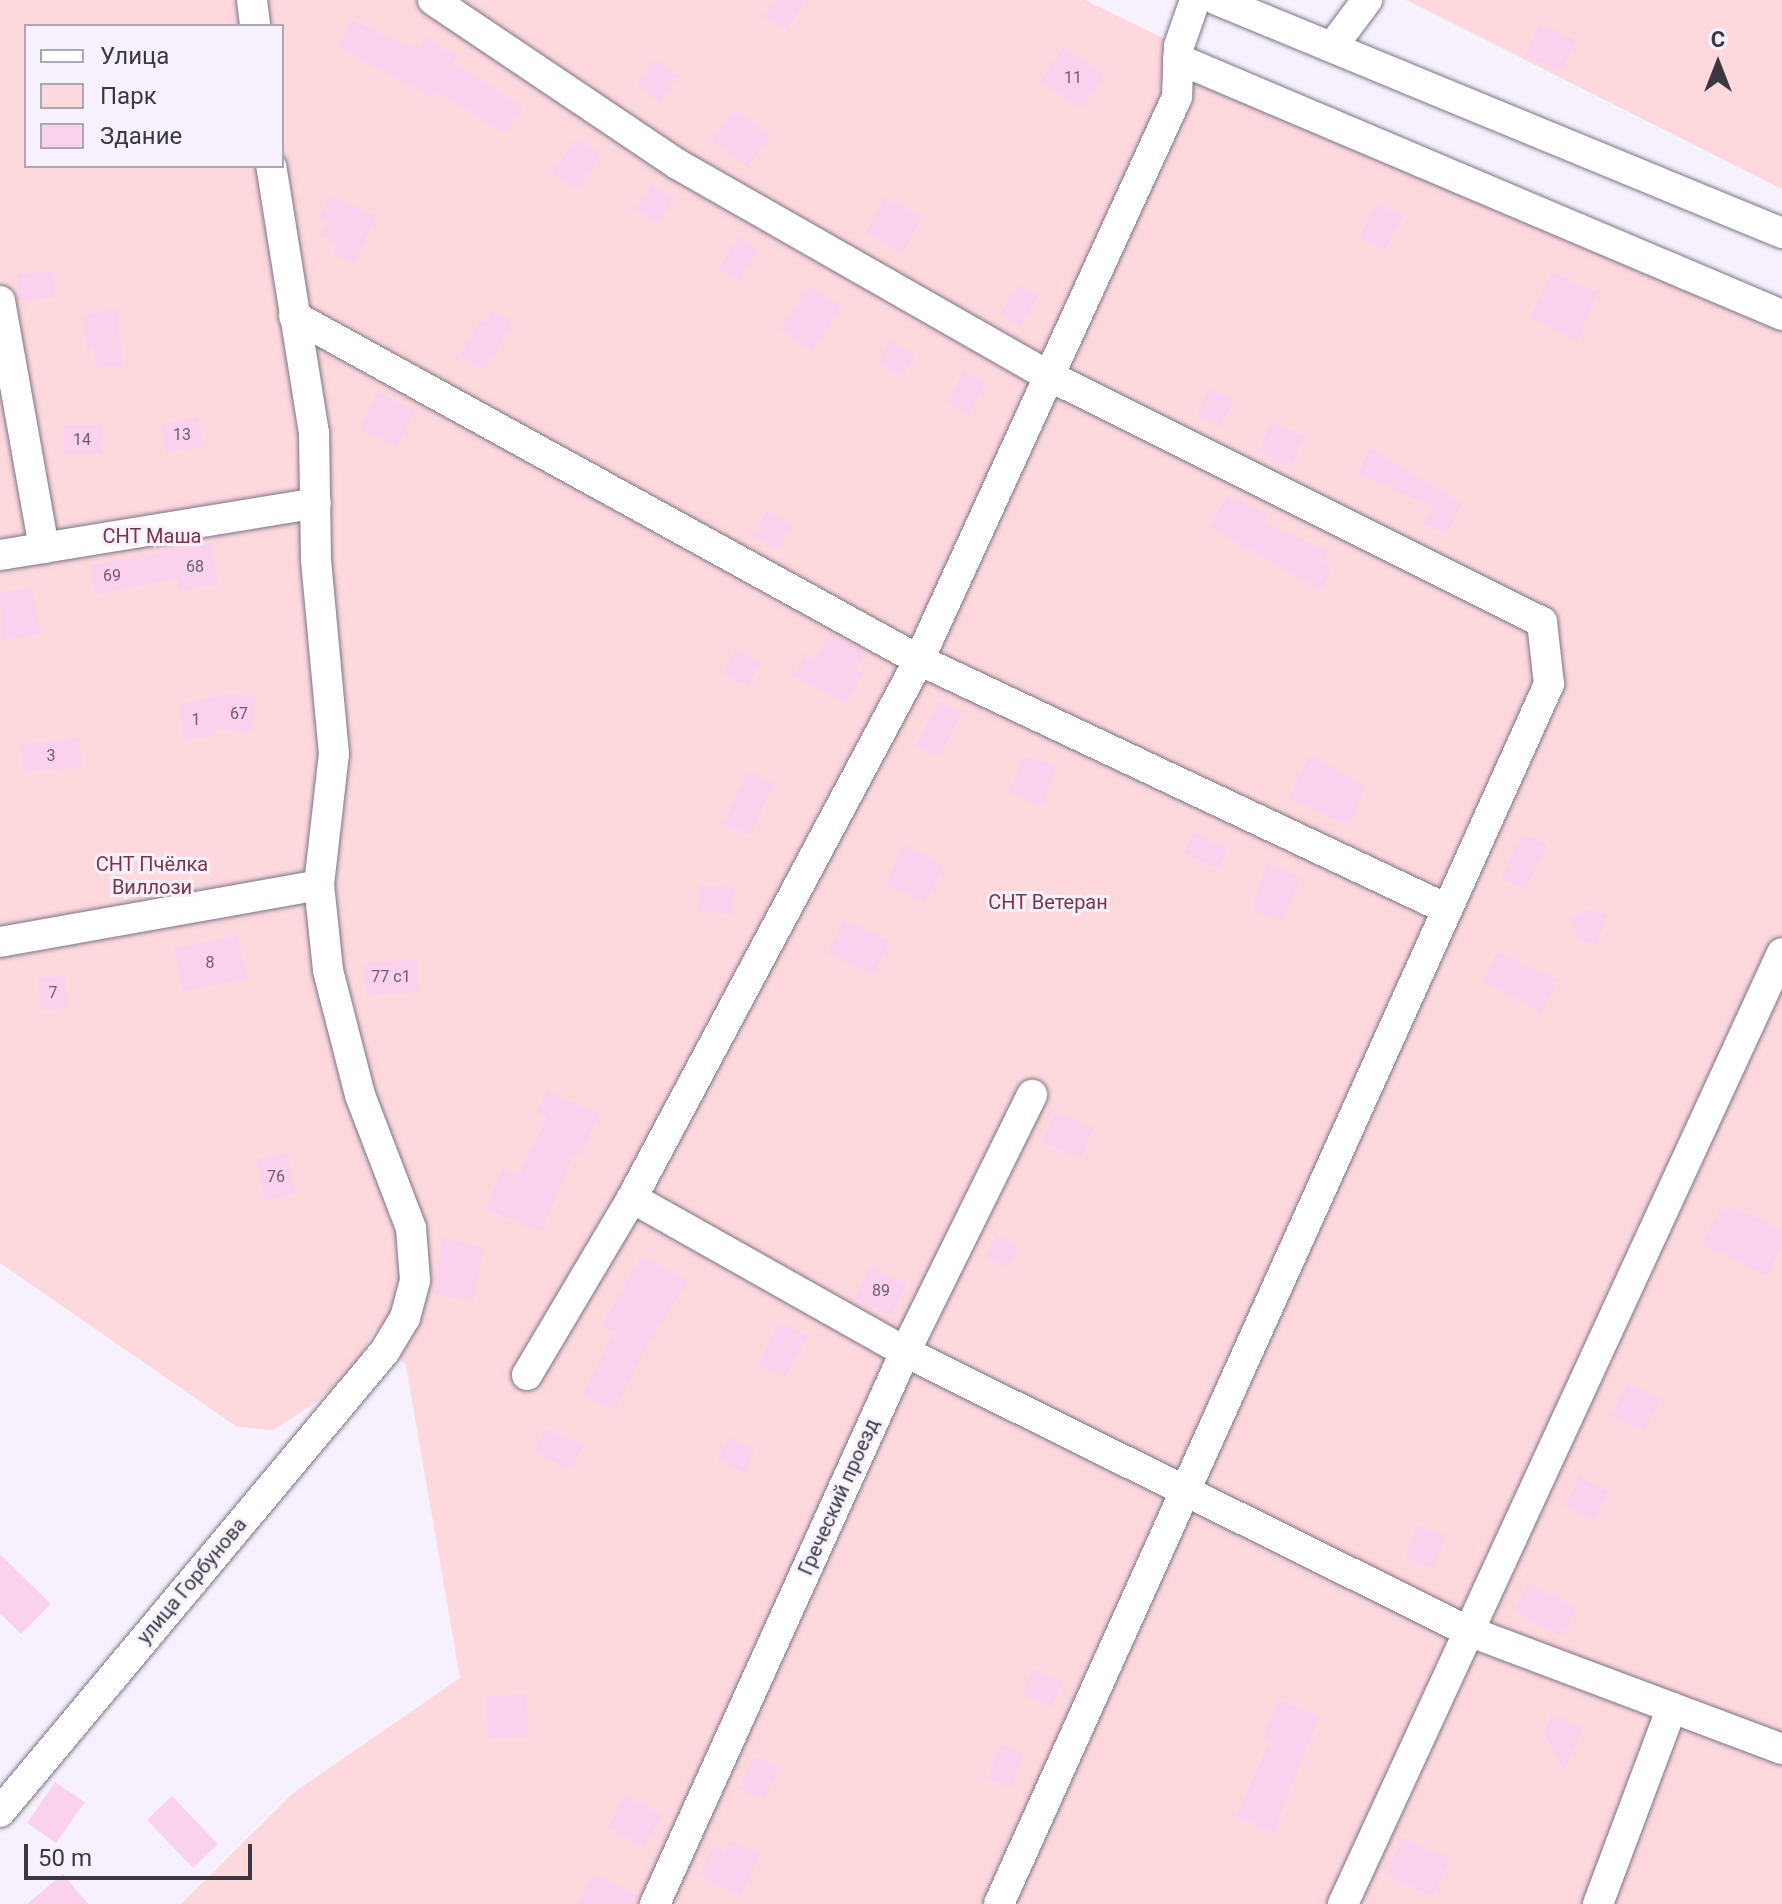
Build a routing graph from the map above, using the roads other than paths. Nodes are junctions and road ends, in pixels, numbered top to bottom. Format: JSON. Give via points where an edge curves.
{"nodes":[{"id":1,"x":252,"y":0,"type":"edge"},
{"id":2,"x":433,"y":0,"type":"edge"},
{"id":3,"x":1195,"y":0,"type":"edge"},
{"id":4,"x":1217,"y":0,"type":"edge"},
{"id":5,"x":1367,"y":0,"type":"edge"},
{"id":6,"x":255,"y":24,"type":"edge"},
{"id":7,"x":1332,"y":47,"type":"junction"},
{"id":8,"x":1178,"y":59,"type":"junction"},
{"id":9,"x":271,"y":168,"type":"edge"},
{"id":10,"x":1782,"y":233,"type":"edge"},
{"id":11,"x":0,"y":301,"type":"edge"},
{"id":12,"x":1782,"y":315,"type":"edge"},
{"id":13,"x":294,"y":316,"type":"junction"},
{"id":14,"x":1049,"y":376,"type":"junction"},
{"id":15,"x":316,"y":503,"type":"junction"},
{"id":16,"x":44,"y":548,"type":"junction"},
{"id":17,"x":0,"y":555,"type":"edge"},
{"id":18,"x":919,"y":660,"type":"junction"},
{"id":19,"x":319,"y":885,"type":"junction"},
{"id":20,"x":1447,"y":909,"type":"junction"},
{"id":21,"x":0,"y":942,"type":"edge"},
{"id":22,"x":1782,"y":953,"type":"edge"},
{"id":23,"x":1032,"y":1095,"type":"dead end"},
{"id":24,"x":632,"y":1198,"type":"junction"},
{"id":25,"x":905,"y":1352,"type":"junction"},
{"id":26,"x":527,"y":1375,"type":"dead end"},
{"id":27,"x":1185,"y":1491,"type":"junction"},
{"id":28,"x":1468,"y":1631,"type":"junction"},
{"id":29,"x":1672,"y":1707,"type":"junction"},
{"id":30,"x":1782,"y":1749,"type":"edge"},
{"id":31,"x":0,"y":1812,"type":"edge"},
{"id":32,"x":655,"y":1904,"type":"edge"},
{"id":33,"x":999,"y":1904,"type":"edge"},
{"id":34,"x":1343,"y":1904,"type":"edge"},
{"id":35,"x":1598,"y":1904,"type":"edge"}],
"edges":[{"from":1,"to":6,"type":"street"},
{"from":2,"to":14,"type":"street","via":[[677,164]]},
{"from":3,"to":8,"type":"street"},
{"from":4,"to":7,"type":"street"},
{"from":5,"to":7,"type":"street"},
{"from":7,"to":10,"type":"street"},
{"from":8,"to":12,"type":"street"},
{"from":8,"to":14,"type":"street","via":[[1177,97]]},
{"from":9,"to":13,"type":"street","name":"улица Горбунова"},
{"from":11,"to":16,"type":"street"},
{"from":13,"to":15,"type":"street","name":"улица Горбунова","via":[[314,433]]},
{"from":13,"to":18,"type":"street"},
{"from":14,"to":18,"type":"street"},
{"from":14,"to":20,"type":"street","via":[[1542,622],[1549,684]]},
{"from":15,"to":16,"type":"street"},
{"from":15,"to":19,"type":"street","name":"улица Горбунова","via":[[319,616],[334,754]]},
{"from":16,"to":17,"type":"street"},
{"from":18,"to":20,"type":"street"},
{"from":18,"to":24,"type":"street"},
{"from":19,"to":21,"type":"street"},
{"from":19,"to":31,"type":"street","name":"улица Горбунова","via":[[328,970],[360,1095],[411,1228],[415,1280],[405,1318],[385,1351]]},
{"from":20,"to":27,"type":"street"},
{"from":22,"to":28,"type":"street"},
{"from":23,"to":25,"type":"street","name":"Греческий проезд"},
{"from":24,"to":25,"type":"street"},
{"from":24,"to":26,"type":"street"},
{"from":25,"to":27,"type":"street"},
{"from":25,"to":32,"type":"street","name":"Греческий проезд"},
{"from":27,"to":28,"type":"street"},
{"from":27,"to":33,"type":"street"},
{"from":28,"to":29,"type":"street"},
{"from":28,"to":34,"type":"street"},
{"from":29,"to":30,"type":"street"},
{"from":29,"to":35,"type":"street"}]}
